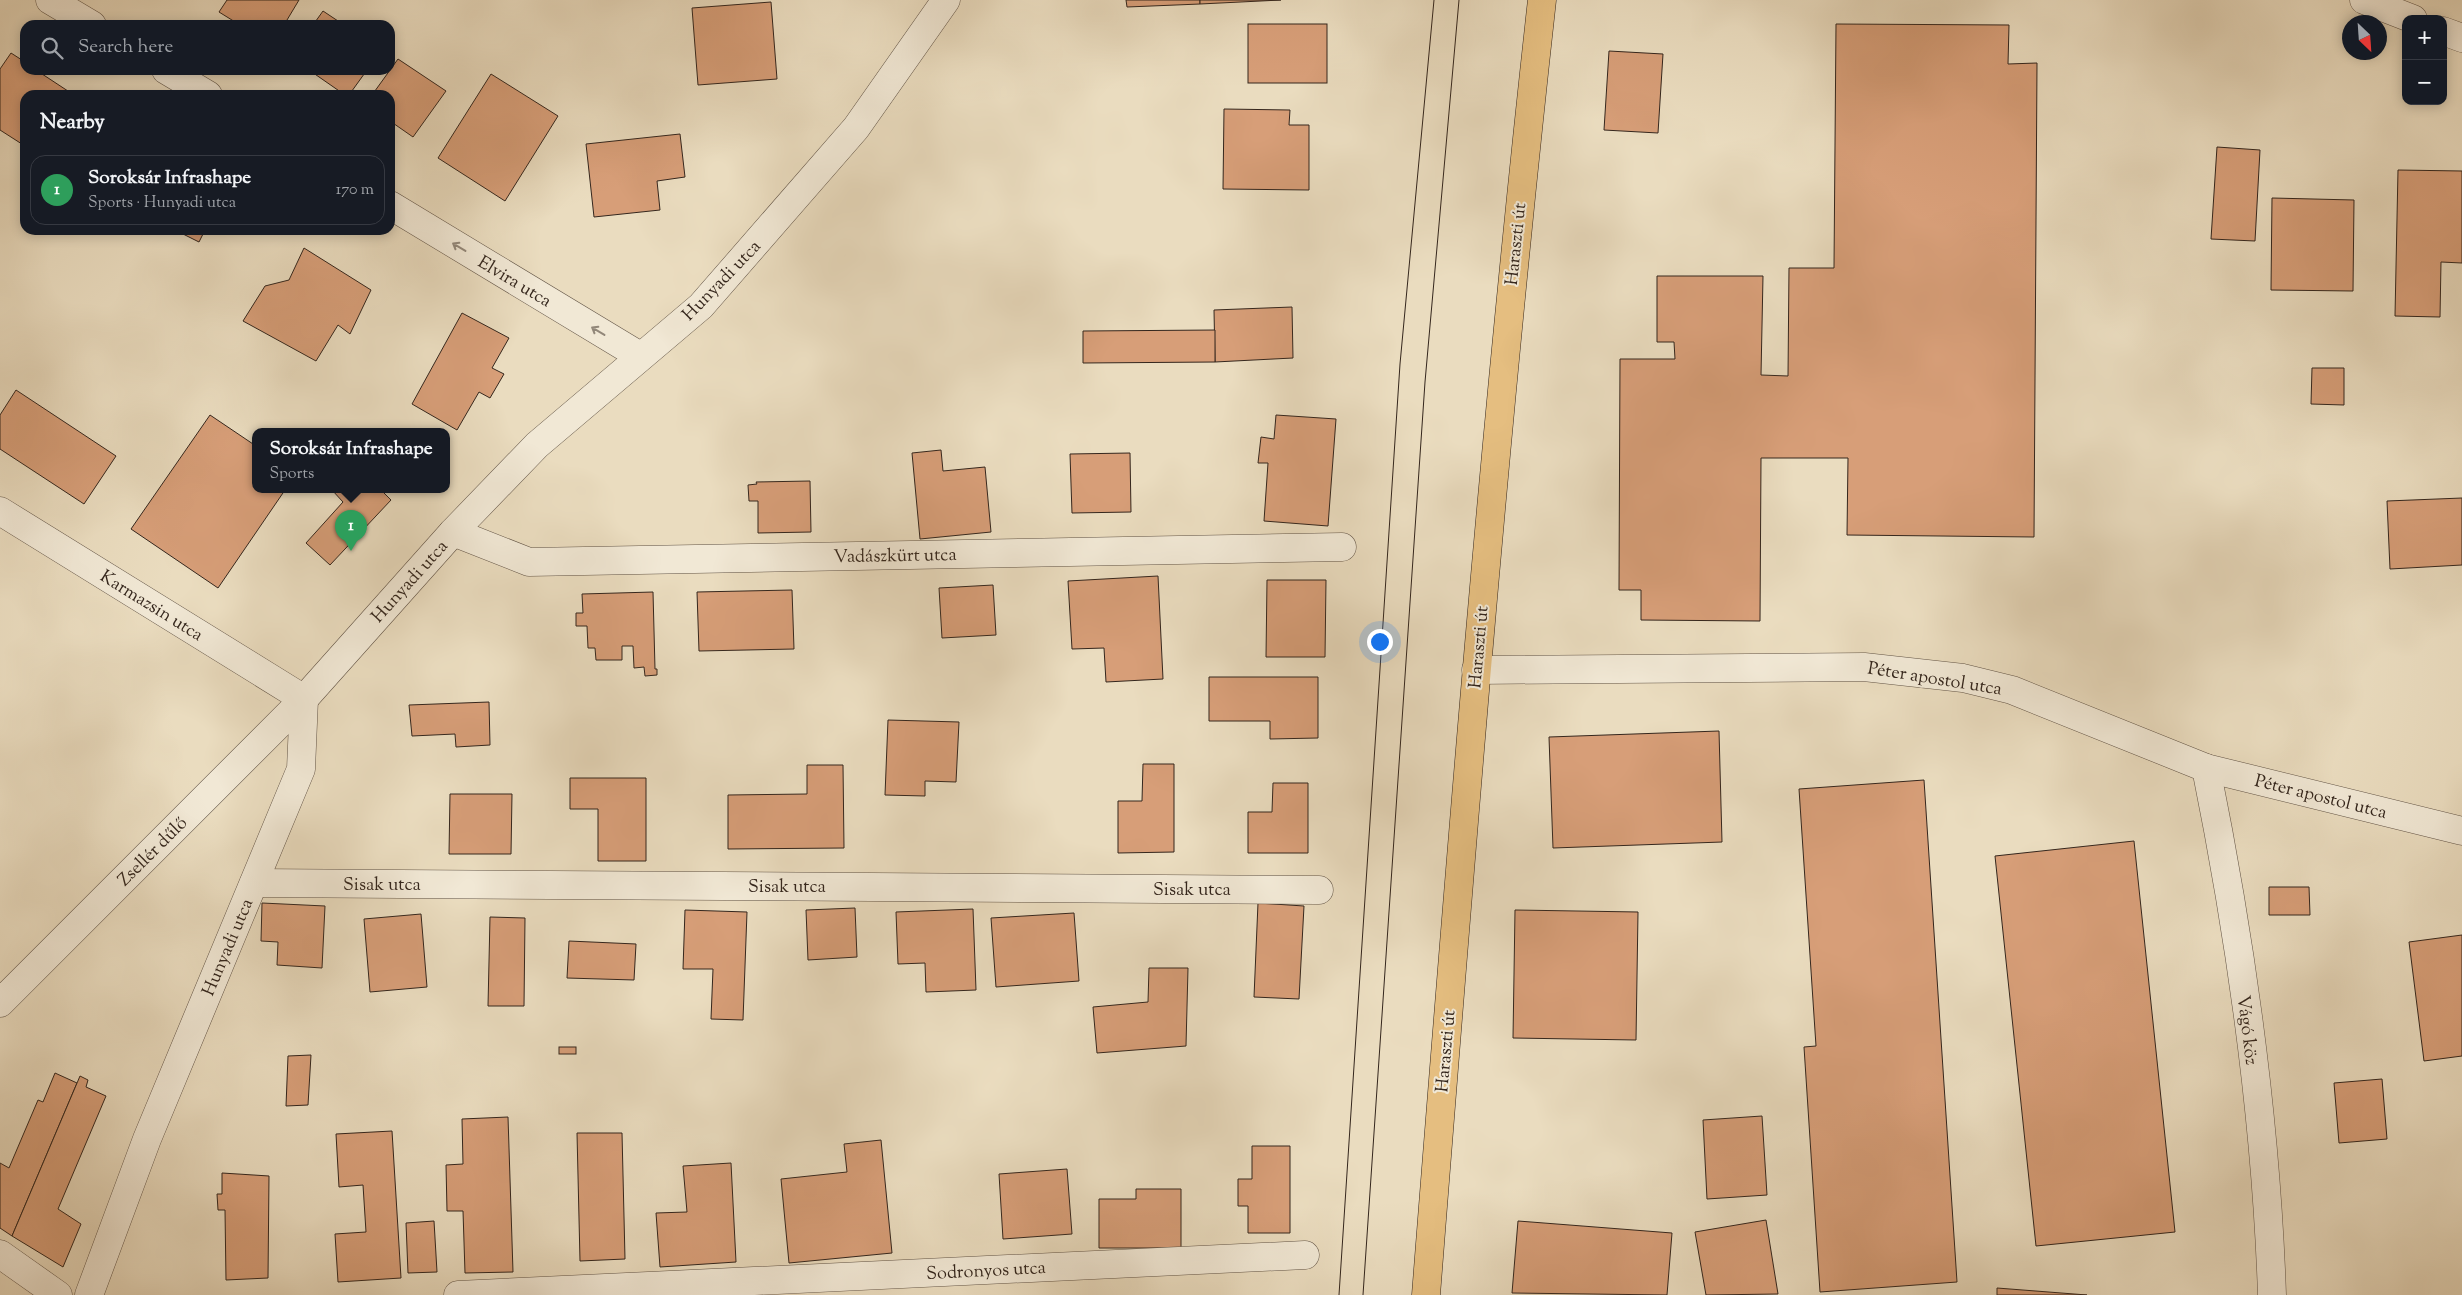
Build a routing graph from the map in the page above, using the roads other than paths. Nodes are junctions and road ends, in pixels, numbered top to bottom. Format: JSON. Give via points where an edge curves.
{"nodes":[{"id":1,"x":50,"y":0,"type":"edge"},
{"id":2,"x":946,"y":0,"type":"edge"},
{"id":3,"x":1542,"y":0,"type":"edge"},
{"id":4,"x":2364,"y":0,"type":"edge"},
{"id":5,"x":2402,"y":15,"type":"edge"},
{"id":6,"x":84,"y":20,"type":"edge"},
{"id":7,"x":2447,"y":32,"type":"edge"},
{"id":8,"x":2462,"y":38,"type":"edge"},
{"id":9,"x":174,"y":75,"type":"edge"},
{"id":10,"x":200,"y":90,"type":"edge"},
{"id":11,"x":395,"y":208,"type":"edge"},
{"id":12,"x":640,"y":356,"type":"junction"},
{"id":13,"x":0,"y":511,"type":"edge"},
{"id":14,"x":453,"y":532,"type":"junction"},
{"id":15,"x":1342,"y":547,"type":"dead end"},
{"id":16,"x":1476,"y":670,"type":"junction"},
{"id":17,"x":304,"y":699,"type":"junction"},
{"id":18,"x":2206,"y":768,"type":"junction"},
{"id":19,"x":2462,"y":831,"type":"edge"},
{"id":20,"x":254,"y":883,"type":"junction"},
{"id":21,"x":1320,"y":890,"type":"dead end"},
{"id":22,"x":0,"y":1003,"type":"edge"},
{"id":23,"x":0,"y":1254,"type":"edge"},
{"id":24,"x":1305,"y":1255,"type":"dead end"},
{"id":25,"x":58,"y":1295,"type":"edge"},
{"id":26,"x":89,"y":1295,"type":"edge"},
{"id":27,"x":458,"y":1295,"type":"edge"},
{"id":28,"x":1426,"y":1295,"type":"edge"},
{"id":29,"x":2272,"y":1295,"type":"edge"}],
"edges":[{"from":1,"to":6,"type":"street"},
{"from":2,"to":12,"type":"street","name":"Hunyadi utca","via":[[856,128],[701,306]]},
{"from":3,"to":16,"type":"main road","name":"Haraszti út","via":[[1511,284]]},
{"from":4,"to":5,"type":"street"},
{"from":7,"to":8,"type":"street"},
{"from":9,"to":10,"type":"street"},
{"from":12,"to":11,"type":"street","name":"Elvira utca","one_way":true},
{"from":12,"to":14,"type":"street","name":"Hunyadi utca","via":[[537,445]]},
{"from":13,"to":17,"type":"street","name":"Karmazsin utca"},
{"from":14,"to":15,"type":"street","name":"Vadászkürt utca","via":[[529,562]]},
{"from":14,"to":17,"type":"street","name":"Hunyadi utca"},
{"from":16,"to":18,"type":"street","name":"Péter apostol utca","via":[[1864,667],[1963,678],[2012,690]]},
{"from":16,"to":28,"type":"main road","name":"Haraszti út"},
{"from":17,"to":20,"type":"street","name":"Hunyadi utca","via":[[301,769]]},
{"from":17,"to":22,"type":"street","name":"Zsellér dűlő"},
{"from":18,"to":19,"type":"street","name":"Péter apostol utca"},
{"from":18,"to":29,"type":"street","name":"Vágó köz","via":[[2228,876],[2252,1058],[2270,1241]]},
{"from":20,"to":21,"type":"street","name":"Sisak utca"},
{"from":20,"to":26,"type":"street","name":"Hunyadi utca","via":[[147,1139]]},
{"from":23,"to":25,"type":"street"},
{"from":24,"to":27,"type":"street","name":"Sodronyos utca"}]}
